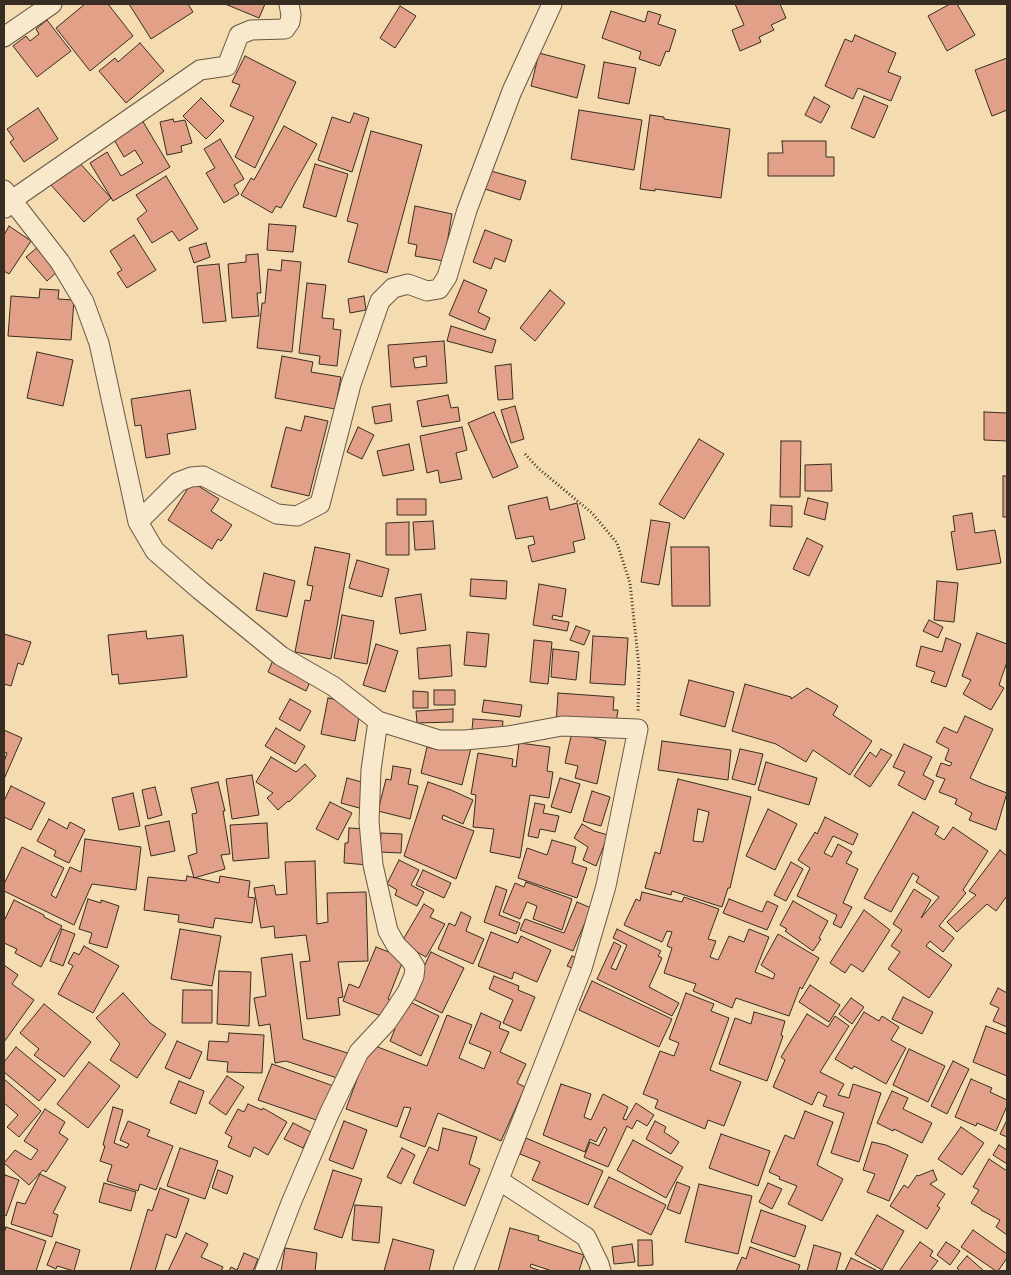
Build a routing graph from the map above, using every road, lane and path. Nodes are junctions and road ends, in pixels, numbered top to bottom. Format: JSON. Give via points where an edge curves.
{"nodes":[{"id":1,"x":52,"y":4,"type":"edge"},
{"id":2,"x":289,"y":4,"type":"edge"},
{"id":3,"x":552,"y":4,"type":"edge"},
{"id":4,"x":4,"y":37,"type":"edge"},
{"id":5,"x":7,"y":200,"type":"edge"},
{"id":6,"x":525,"y":454,"type":"dead end"},
{"id":7,"x":138,"y":522,"type":"junction"},
{"id":8,"x":378,"y":721,"type":"junction"},
{"id":9,"x":638,"y":729,"type":"junction"},
{"id":10,"x":500,"y":1181,"type":"junction"},
{"id":11,"x":265,"y":1271,"type":"edge"},
{"id":12,"x":463,"y":1271,"type":"edge"},
{"id":13,"x":601,"y":1271,"type":"edge"}],
"edges":[{"from":1,"to":4,"type":"street"},
{"from":2,"to":5,"type":"street","via":[[290,22],[285,29],[251,30],[239,35],[228,66],[200,70]]},
{"from":3,"to":7,"type":"street","via":[[512,91],[467,210],[447,277],[439,290],[427,292],[408,284],[393,288],[380,301],[351,384],[320,504],[297,516],[277,514],[203,476],[191,477],[178,482]]},
{"from":5,"to":7,"type":"street","via":[[60,262],[84,302],[100,343]]},
{"from":6,"to":9,"type":"path","via":[[592,513],[617,543],[630,583],[638,667]]},
{"from":7,"to":8,"type":"street","via":[[155,551],[208,596],[281,656],[333,686]]},
{"from":8,"to":9,"type":"street","via":[[439,740],[508,736],[562,726]]},
{"from":8,"to":11,"type":"street","via":[[371,770],[369,822],[373,865],[388,931],[415,967],[414,976],[387,1022],[359,1052],[294,1194]]},
{"from":9,"to":10,"type":"street","via":[[606,886],[582,968]]},
{"from":10,"to":12,"type":"street"},
{"from":10,"to":13,"type":"street","via":[[586,1237]]}]}
